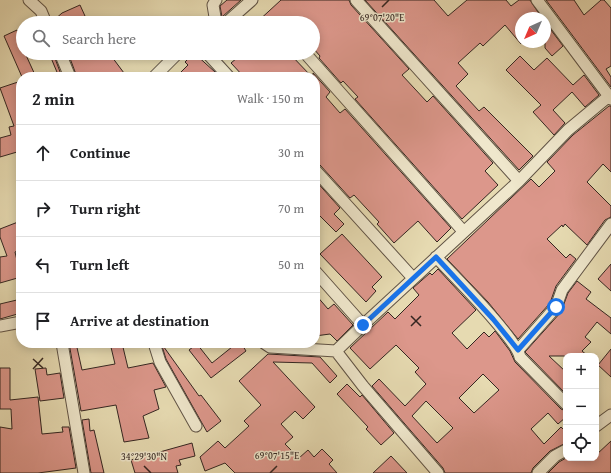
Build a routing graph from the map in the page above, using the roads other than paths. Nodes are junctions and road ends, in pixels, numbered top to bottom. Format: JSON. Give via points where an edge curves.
{"nodes":[{"id":1,"x":29,"y":0,"type":"edge"},
{"id":2,"x":216,"y":0,"type":"edge"},
{"id":3,"x":252,"y":0,"type":"edge"},
{"id":4,"x":356,"y":0,"type":"edge"},
{"id":5,"x":537,"y":0,"type":"edge"},
{"id":6,"x":43,"y":16,"type":"edge"},
{"id":7,"x":215,"y":16,"type":"edge"},
{"id":8,"x":234,"y":16,"type":"edge"},
{"id":9,"x":63,"y":60,"type":"edge"},
{"id":10,"x":171,"y":60,"type":"edge"},
{"id":11,"x":214,"y":60,"type":"edge"},
{"id":12,"x":311,"y":60,"type":"edge"},
{"id":13,"x":68,"y":72,"type":"edge"},
{"id":14,"x":159,"y":72,"type":"edge"},
{"id":15,"x":225,"y":72,"type":"edge"},
{"id":16,"x":610,"y":98,"type":"edge"},
{"id":17,"x":320,"y":176,"type":"edge"},
{"id":18,"x":519,"y":181,"type":"junction"},
{"id":19,"x":611,"y":224,"type":"edge"},
{"id":20,"x":463,"y":232,"type":"junction"},
{"id":21,"x":436,"y":257,"type":"junction"},
{"id":22,"x":320,"y":277,"type":"edge"},
{"id":23,"x":413,"y":278,"type":"junction"},
{"id":24,"x":16,"y":323,"type":"edge"},
{"id":25,"x":363,"y":325,"type":"junction"},
{"id":26,"x":0,"y":326,"type":"edge"},
{"id":27,"x":63,"y":348,"type":"edge"},
{"id":28,"x":156,"y":348,"type":"edge"},
{"id":29,"x":286,"y":348,"type":"edge"},
{"id":30,"x":518,"y":350,"type":"junction"},
{"id":31,"x":336,"y":351,"type":"junction"},
{"id":32,"x":563,"y":401,"type":"edge"},
{"id":33,"x":611,"y":415,"type":"edge"},
{"id":34,"x":597,"y":425,"type":"edge"},
{"id":35,"x":196,"y":426,"type":"dead end"},
{"id":36,"x":563,"y":452,"type":"edge"},
{"id":37,"x":84,"y":473,"type":"edge"},
{"id":38,"x":438,"y":473,"type":"edge"},
{"id":39,"x":538,"y":473,"type":"edge"}],
"edges":[{"from":1,"to":6,"type":"street"},
{"from":2,"to":7,"type":"street","via":[[213,5]]},
{"from":3,"to":8,"type":"street"},
{"from":4,"to":18,"type":"street"},
{"from":5,"to":16,"type":"street"},
{"from":9,"to":13,"type":"street"},
{"from":10,"to":14,"type":"street"},
{"from":11,"to":15,"type":"street"},
{"from":12,"to":20,"type":"street"},
{"from":16,"to":18,"type":"street","via":[[568,130]]},
{"from":17,"to":23,"type":"street"},
{"from":18,"to":20,"type":"street"},
{"from":19,"to":30,"type":"street","via":[[562,290],[556,307]]},
{"from":20,"to":21,"type":"street"},
{"from":21,"to":23,"type":"street"},
{"from":21,"to":30,"type":"street"},
{"from":22,"to":25,"type":"street"},
{"from":23,"to":25,"type":"street"},
{"from":24,"to":26,"type":"street"},
{"from":25,"to":31,"type":"street"},
{"from":27,"to":37,"type":"street"},
{"from":28,"to":35,"type":"street","via":[[160,362]]},
{"from":29,"to":31,"type":"street"},
{"from":30,"to":32,"type":"street","via":[[520,357]]},
{"from":31,"to":38,"type":"street"},
{"from":33,"to":34,"type":"street"},
{"from":36,"to":39,"type":"street"}]}
